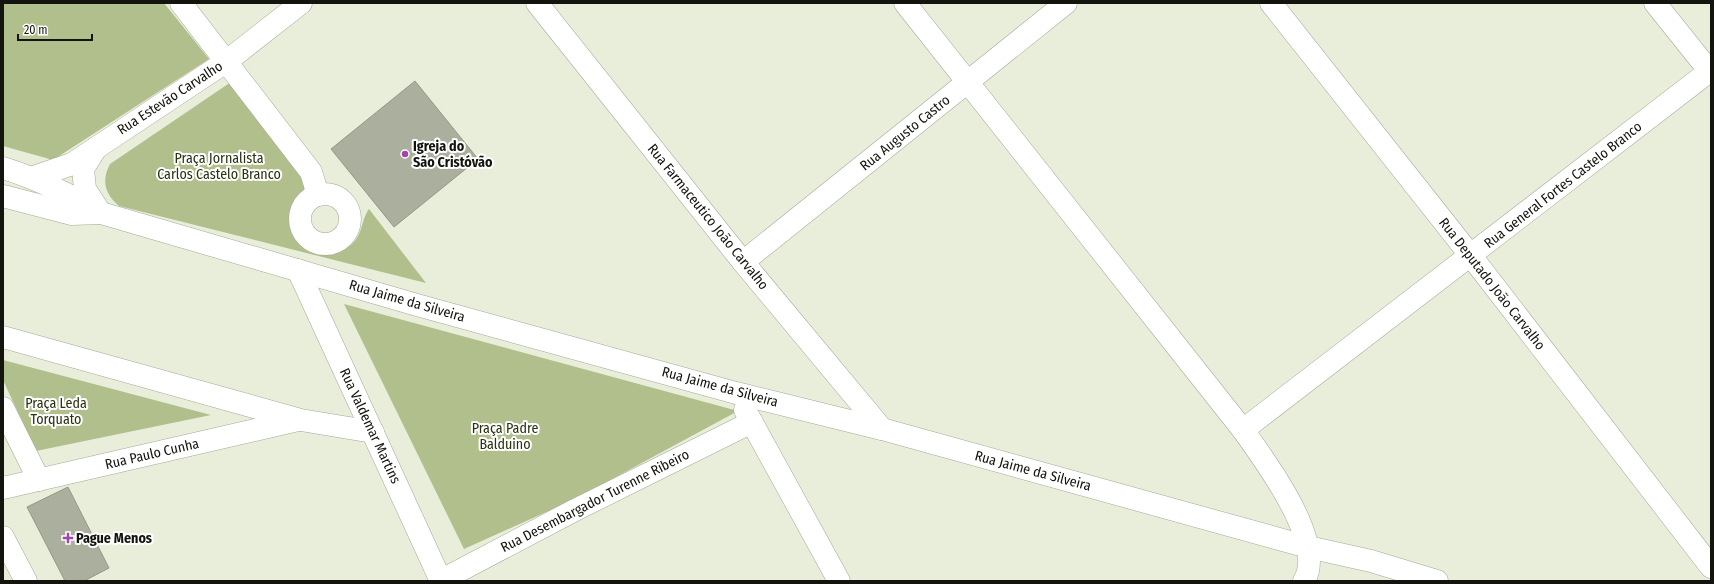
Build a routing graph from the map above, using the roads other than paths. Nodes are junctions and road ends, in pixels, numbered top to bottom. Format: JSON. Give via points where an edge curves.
{"nodes":[{"id":1,"x":181,"y":3,"type":"edge"},
{"id":2,"x":301,"y":3,"type":"edge"},
{"id":3,"x":537,"y":3,"type":"edge"},
{"id":4,"x":905,"y":3,"type":"edge"},
{"id":5,"x":1066,"y":3,"type":"edge"},
{"id":6,"x":1271,"y":3,"type":"edge"},
{"id":7,"x":1655,"y":3,"type":"edge"},
{"id":8,"x":227,"y":61,"type":"junction"},
{"id":9,"x":1711,"y":72,"type":"edge"},
{"id":10,"x":968,"y":82,"type":"junction"},
{"id":11,"x":98,"y":146,"type":"junction"},
{"id":12,"x":3,"y":168,"type":"edge"},
{"id":13,"x":34,"y":177,"type":"junction"},
{"id":14,"x":318,"y":195,"type":"dead end"},
{"id":15,"x":3,"y":196,"type":"edge"},
{"id":16,"x":101,"y":213,"type":"junction"},
{"id":17,"x":1471,"y":256,"type":"junction"},
{"id":18,"x":743,"y":262,"type":"junction"},
{"id":19,"x":298,"y":270,"type":"junction"},
{"id":20,"x":3,"y":336,"type":"edge"},
{"id":21,"x":736,"y":393,"type":"junction"},
{"id":22,"x":3,"y":408,"type":"edge"},
{"id":23,"x":301,"y":420,"type":"junction"},
{"id":24,"x":752,"y":422,"type":"junction"},
{"id":25,"x":882,"y":429,"type":"junction"},
{"id":26,"x":1243,"y":430,"type":"junction"},
{"id":27,"x":373,"y":432,"type":"junction"},
{"id":28,"x":39,"y":480,"type":"junction"},
{"id":29,"x":3,"y":488,"type":"edge"},
{"id":30,"x":3,"y":537,"type":"edge"},
{"id":31,"x":1308,"y":547,"type":"junction"},
{"id":32,"x":1371,"y":561,"type":"junction"},
{"id":33,"x":1711,"y":567,"type":"edge"},
{"id":34,"x":26,"y":581,"type":"edge"},
{"id":35,"x":440,"y":581,"type":"edge"},
{"id":36,"x":839,"y":581,"type":"edge"},
{"id":37,"x":1304,"y":581,"type":"edge"},
{"id":38,"x":1384,"y":581,"type":"edge"},
{"id":39,"x":1437,"y":581,"type":"edge"}],
"edges":[{"from":1,"to":8,"type":"street"},
{"from":2,"to":8,"type":"street","name":"Rua Estevão Carvalho"},
{"from":3,"to":18,"type":"street","name":"Rua Farmaceutico João Carvalho"},
{"from":4,"to":10,"type":"street"},
{"from":5,"to":10,"type":"street","name":"Rua Augusto Castro"},
{"from":6,"to":17,"type":"street","name":"Rua Deputado João Carvalho"},
{"from":7,"to":9,"type":"street"},
{"from":8,"to":11,"type":"street","name":"Rua Estevão Carvalho"},
{"from":8,"to":14,"type":"street","via":[[311,172]]},
{"from":9,"to":17,"type":"street","name":"Rua General Fortes Castelo Branco"},
{"from":10,"to":18,"type":"street","name":"Rua Augusto Castro"},
{"from":10,"to":26,"type":"street"},
{"from":11,"to":13,"type":"street","via":[[72,164]]},
{"from":11,"to":16,"type":"street","name":"Rua Estevão Carvalho","via":[[83,169],[85,190]]},
{"from":12,"to":13,"type":"street"},
{"from":13,"to":16,"type":"street"},
{"from":15,"to":16,"type":"street","name":"Rua Jaime da Silveira","via":[[72,214]]},
{"from":16,"to":19,"type":"street","name":"Rua Jaime da Silveira"},
{"from":17,"to":26,"type":"street","name":"Rua General Fortes Castelo Branco"},
{"from":17,"to":33,"type":"street","name":"Rua Deputado João Carvalho"},
{"from":18,"to":25,"type":"street","name":"Rua Farmaceutico João Carvalho"},
{"from":19,"to":21,"type":"street","name":"Rua Jaime da Silveira"},
{"from":19,"to":27,"type":"street","name":"Rua Valdemar Martins"},
{"from":20,"to":23,"type":"street"},
{"from":21,"to":24,"type":"street"},
{"from":21,"to":25,"type":"street","name":"Rua Jaime da Silveira"},
{"from":22,"to":28,"type":"street"},
{"from":23,"to":27,"type":"street"},
{"from":23,"to":28,"type":"street","name":"Rua Paulo Cunha"},
{"from":24,"to":35,"type":"street","name":"Rua Desembargador Turenne Ribeiro"},
{"from":24,"to":36,"type":"street"},
{"from":25,"to":31,"type":"street","name":"Rua Jaime da Silveira"},
{"from":26,"to":31,"type":"street","via":[[1293,506]]},
{"from":27,"to":35,"type":"street","name":"Rua Valdemar Martins"},
{"from":28,"to":29,"type":"street","name":"Rua Paulo Cunha"},
{"from":30,"to":34,"type":"street"},
{"from":31,"to":32,"type":"street","name":"Rua Jaime da Silveira"},
{"from":31,"to":37,"type":"street","via":[[1308,574]]},
{"from":32,"to":38,"type":"street"},
{"from":32,"to":39,"type":"street","name":"Rua Jaime da Silveira"}]}
